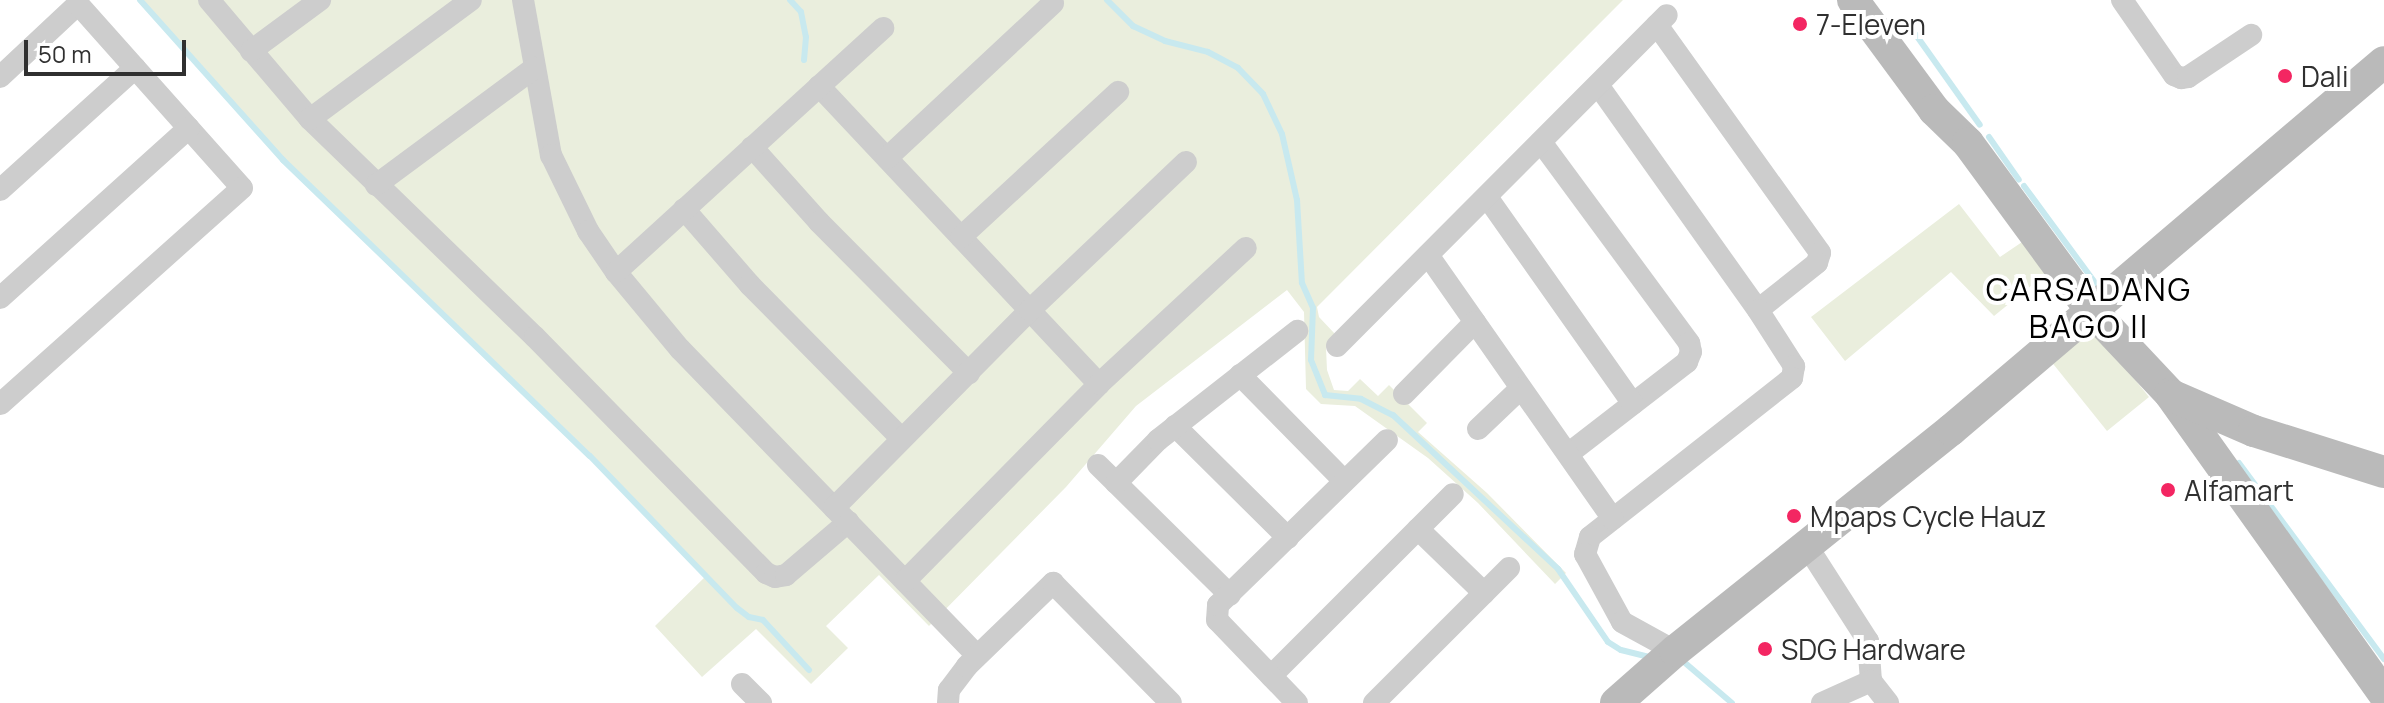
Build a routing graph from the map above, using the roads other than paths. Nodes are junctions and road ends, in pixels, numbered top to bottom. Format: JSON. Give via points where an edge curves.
{"nodes":[{"id":1,"x":209,"y":0,"type":"edge"},
{"id":2,"x":320,"y":0,"type":"edge"},
{"id":3,"x":471,"y":0,"type":"edge"},
{"id":4,"x":523,"y":0,"type":"edge"},
{"id":5,"x":1853,"y":0,"type":"edge"},
{"id":6,"x":2122,"y":0,"type":"edge"},
{"id":7,"x":1053,"y":3,"type":"dead end"},
{"id":8,"x":883,"y":28,"type":"dead end"},
{"id":9,"x":2251,"y":35,"type":"dead end"},
{"id":10,"x":251,"y":51,"type":"junction"},
{"id":11,"x":2384,"y":62,"type":"edge"},
{"id":12,"x":135,"y":68,"type":"junction"},
{"id":13,"x":534,"y":68,"type":"junction"},
{"id":14,"x":0,"y":77,"type":"edge"},
{"id":15,"x":1598,"y":85,"type":"junction"},
{"id":16,"x":819,"y":86,"type":"junction"},
{"id":17,"x":1118,"y":92,"type":"dead end"},
{"id":18,"x":310,"y":119,"type":"junction"},
{"id":19,"x":189,"y":128,"type":"junction"},
{"id":20,"x":1541,"y":142,"type":"junction"},
{"id":21,"x":752,"y":147,"type":"junction"},
{"id":22,"x":887,"y":158,"type":"junction"},
{"id":23,"x":1186,"y":162,"type":"dead end"},
{"id":24,"x":376,"y":185,"type":"junction"},
{"id":25,"x":0,"y":190,"type":"edge"},
{"id":26,"x":1487,"y":197,"type":"junction"},
{"id":27,"x":684,"y":209,"type":"junction"},
{"id":28,"x":961,"y":237,"type":"junction"},
{"id":29,"x":1246,"y":248,"type":"dead end"},
{"id":30,"x":1428,"y":255,"type":"junction"},
{"id":31,"x":616,"y":272,"type":"junction"},
{"id":32,"x":0,"y":298,"type":"edge"},
{"id":33,"x":2090,"y":309,"type":"junction"},
{"id":34,"x":1030,"y":310,"type":"junction"},
{"id":35,"x":1758,"y":310,"type":"junction"},
{"id":36,"x":1475,"y":322,"type":"junction"},
{"id":37,"x":1297,"y":331,"type":"dead end"},
{"id":38,"x":1337,"y":346,"type":"dead end"},
{"id":39,"x":969,"y":373,"type":"junction"},
{"id":40,"x":1240,"y":375,"type":"junction"},
{"id":41,"x":1099,"y":384,"type":"junction"},
{"id":42,"x":1521,"y":388,"type":"junction"},
{"id":43,"x":1404,"y":394,"type":"dead end"},
{"id":44,"x":2170,"y":394,"type":"junction"},
{"id":45,"x":0,"y":404,"type":"edge"},
{"id":46,"x":1633,"y":404,"type":"junction"},
{"id":47,"x":1175,"y":426,"type":"junction"},
{"id":48,"x":1478,"y":429,"type":"dead end"},
{"id":49,"x":2254,"y":431,"type":"junction"},
{"id":50,"x":902,"y":439,"type":"junction"},
{"id":51,"x":1387,"y":440,"type":"dead end"},
{"id":52,"x":1568,"y":454,"type":"junction"},
{"id":53,"x":1098,"y":465,"type":"dead end"},
{"id":54,"x":2223,"y":466,"type":"junction"},
{"id":55,"x":2384,"y":472,"type":"edge"},
{"id":56,"x":1344,"y":481,"type":"junction"},
{"id":57,"x":1116,"y":483,"type":"junction"},
{"id":58,"x":1453,"y":494,"type":"dead end"},
{"id":59,"x":841,"y":515,"type":"junction"},
{"id":60,"x":1613,"y":519,"type":"junction"},
{"id":61,"x":1418,"y":529,"type":"junction"},
{"id":62,"x":1288,"y":538,"type":"junction"},
{"id":63,"x":1807,"y":546,"type":"junction"},
{"id":64,"x":1509,"y":568,"type":"dead end"},
{"id":65,"x":905,"y":581,"type":"junction"},
{"id":66,"x":1484,"y":593,"type":"junction"},
{"id":67,"x":1230,"y":595,"type":"junction"},
{"id":68,"x":1675,"y":651,"type":"junction"},
{"id":69,"x":977,"y":656,"type":"junction"},
{"id":70,"x":1271,"y":676,"type":"junction"},
{"id":71,"x":1871,"y":681,"type":"junction"},
{"id":72,"x":742,"y":684,"type":"dead end"},
{"id":73,"x":2384,"y":694,"type":"edge"},
{"id":74,"x":761,"y":703,"type":"edge"},
{"id":75,"x":948,"y":703,"type":"edge"},
{"id":76,"x":1171,"y":703,"type":"edge"},
{"id":77,"x":1297,"y":703,"type":"edge"},
{"id":78,"x":1374,"y":703,"type":"edge"},
{"id":79,"x":1616,"y":703,"type":"edge"},
{"id":80,"x":1822,"y":703,"type":"edge"},
{"id":81,"x":1888,"y":703,"type":"edge"}],
"edges":[{"from":1,"to":10,"type":"street"},
{"from":2,"to":10,"type":"street"},
{"from":3,"to":18,"type":"street"},
{"from":4,"to":13,"type":"street"},
{"from":5,"to":33,"type":"main road","via":[[1934,110],[1968,143]]},
{"from":6,"to":9,"type":"street","via":[[2181,78]]},
{"from":7,"to":22,"type":"street"},
{"from":8,"to":16,"type":"street"},
{"from":10,"to":18,"type":"street"},
{"from":11,"to":33,"type":"main road"},
{"from":12,"to":14,"type":"street","via":[[78,4]]},
{"from":12,"to":19,"type":"street"},
{"from":12,"to":25,"type":"street"},
{"from":13,"to":24,"type":"street"},
{"from":13,"to":31,"type":"street","via":[[551,155],[588,231]]},
{"from":15,"to":20,"type":"street"},
{"from":15,"to":35,"type":"street"},
{"from":15,"to":35,"type":"street","via":[[1662,20],[1820,253],[1817,263]]},
{"from":16,"to":21,"type":"street"},
{"from":16,"to":22,"type":"street"},
{"from":17,"to":28,"type":"street"},
{"from":18,"to":24,"type":"street"},
{"from":19,"to":32,"type":"street"},
{"from":19,"to":45,"type":"street","via":[[242,188]]},
{"from":20,"to":26,"type":"street"},
{"from":20,"to":46,"type":"street","via":[[1689,343],[1687,362]]},
{"from":21,"to":27,"type":"street"},
{"from":21,"to":39,"type":"street"},
{"from":22,"to":28,"type":"street"},
{"from":23,"to":34,"type":"street"},
{"from":24,"to":59,"type":"street","via":[[535,337],[766,573],[786,575]]},
{"from":26,"to":30,"type":"street"},
{"from":26,"to":46,"type":"street"},
{"from":27,"to":31,"type":"street"},
{"from":27,"to":50,"type":"street","via":[[750,285]]},
{"from":28,"to":34,"type":"street"},
{"from":29,"to":41,"type":"street"},
{"from":30,"to":36,"type":"street"},
{"from":30,"to":38,"type":"street"},
{"from":31,"to":59,"type":"street","via":[[680,349]]},
{"from":33,"to":44,"type":"main road"},
{"from":33,"to":63,"type":"main road"},
{"from":34,"to":39,"type":"street"},
{"from":34,"to":41,"type":"street"},
{"from":35,"to":60,"type":"street","via":[[1794,366],[1792,378]]},
{"from":36,"to":42,"type":"street"},
{"from":36,"to":43,"type":"street"},
{"from":37,"to":40,"type":"street"},
{"from":39,"to":50,"type":"street"},
{"from":40,"to":47,"type":"street"},
{"from":40,"to":56,"type":"street"},
{"from":41,"to":65,"type":"street"},
{"from":42,"to":48,"type":"street"},
{"from":42,"to":52,"type":"street"},
{"from":44,"to":49,"type":"main road"},
{"from":44,"to":54,"type":"main road"},
{"from":46,"to":52,"type":"street"},
{"from":47,"to":57,"type":"street"},
{"from":47,"to":62,"type":"street"},
{"from":49,"to":54,"type":"main road","via":[[2231,442]]},
{"from":49,"to":55,"type":"main road"},
{"from":50,"to":59,"type":"street"},
{"from":51,"to":56,"type":"street"},
{"from":52,"to":60,"type":"street"},
{"from":53,"to":57,"type":"street"},
{"from":54,"to":73,"type":"main road"},
{"from":56,"to":62,"type":"street"},
{"from":57,"to":67,"type":"street"},
{"from":58,"to":61,"type":"street"},
{"from":59,"to":65,"type":"street"},
{"from":60,"to":68,"type":"street","via":[[1590,537],[1585,554],[1629,630]]},
{"from":61,"to":66,"type":"street"},
{"from":61,"to":70,"type":"street"},
{"from":62,"to":67,"type":"street"},
{"from":63,"to":68,"type":"main road"},
{"from":63,"to":71,"type":"street","via":[[1868,641]]},
{"from":64,"to":66,"type":"street"},
{"from":65,"to":69,"type":"street"},
{"from":66,"to":78,"type":"street"},
{"from":67,"to":70,"type":"street","via":[[1218,605],[1217,620]]},
{"from":68,"to":79,"type":"main road"},
{"from":69,"to":75,"type":"street","via":[[949,690]]},
{"from":69,"to":76,"type":"street","via":[[1053,583]]},
{"from":70,"to":77,"type":"street"},
{"from":71,"to":80,"type":"street"},
{"from":71,"to":81,"type":"street"},
{"from":72,"to":74,"type":"street"}]}
